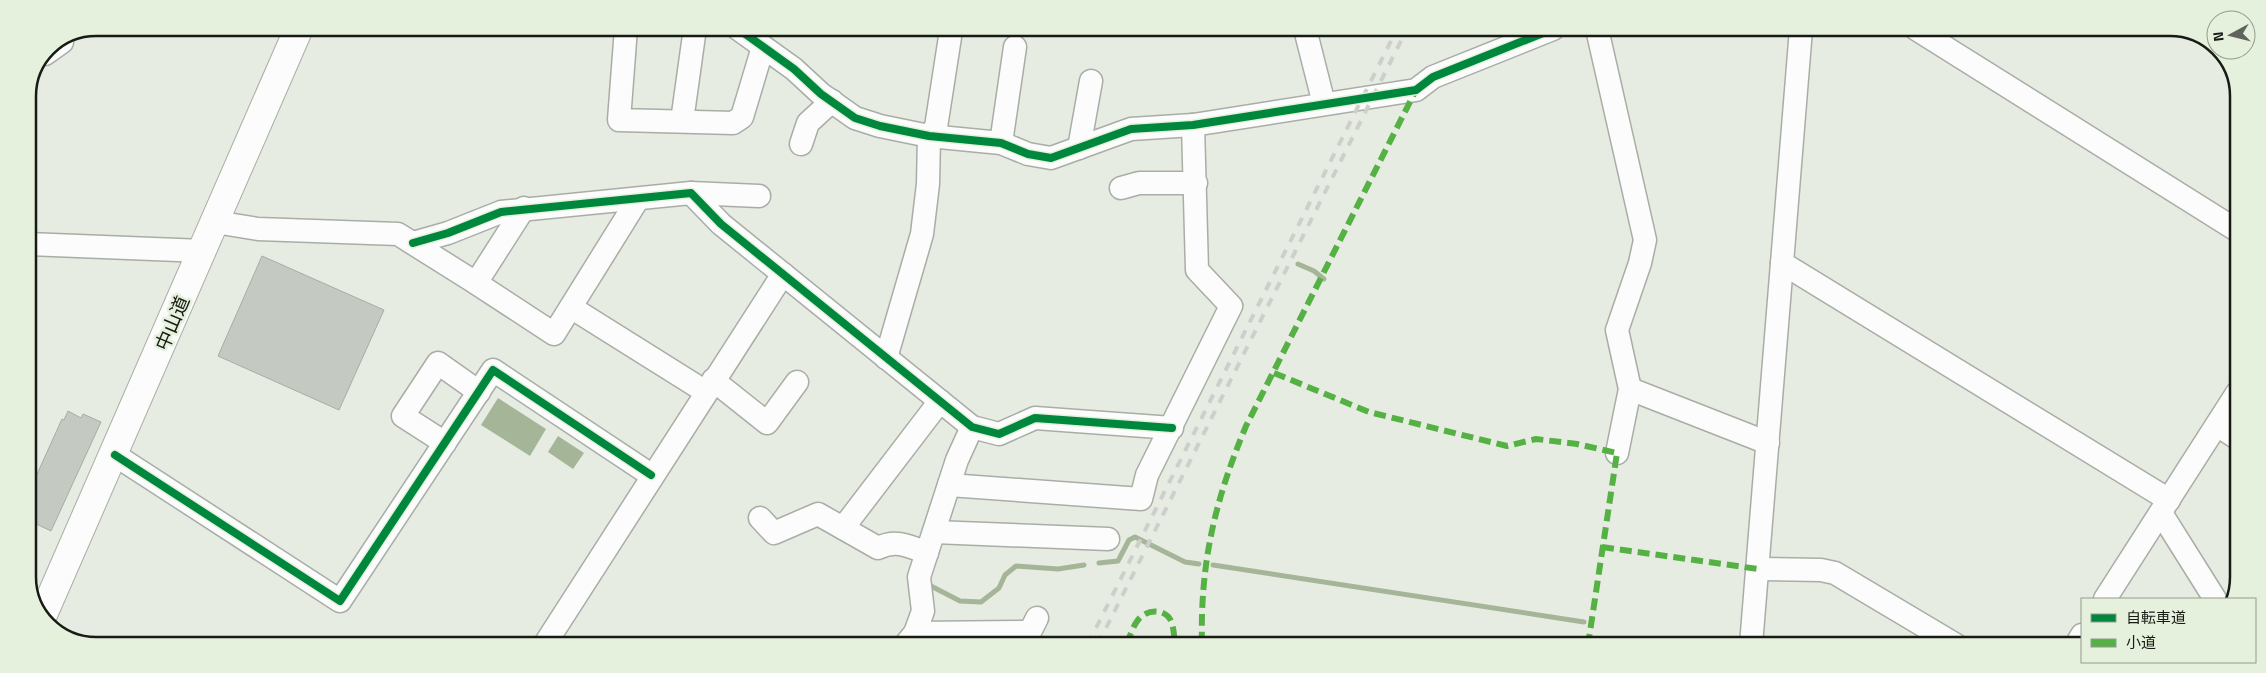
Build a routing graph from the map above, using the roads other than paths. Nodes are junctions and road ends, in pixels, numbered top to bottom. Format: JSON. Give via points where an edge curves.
{"nodes":[{"id":1,"x":296,"y":36,"type":"edge"},
{"id":2,"x":625,"y":36,"type":"edge"},
{"id":3,"x":694,"y":36,"type":"edge"},
{"id":4,"x":748,"y":36,"type":"edge"},
{"id":5,"x":950,"y":36,"type":"edge"},
{"id":6,"x":1307,"y":36,"type":"edge"},
{"id":7,"x":1536,"y":36,"type":"edge"},
{"id":8,"x":1599,"y":36,"type":"edge"},
{"id":9,"x":1800,"y":36,"type":"edge"},
{"id":10,"x":1926,"y":36,"type":"edge"},
{"id":11,"x":763,"y":47,"type":"junction"},
{"id":12,"x":1015,"y":47,"type":"dead end"},
{"id":13,"x":1091,"y":80,"type":"dead end"},
{"id":14,"x":832,"y":101,"type":"junction"},
{"id":15,"x":1324,"y":104,"type":"junction"},
{"id":16,"x":682,"y":121,"type":"junction"},
{"id":17,"x":1193,"y":125,"type":"junction"},
{"id":18,"x":929,"y":136,"type":"junction"},
{"id":19,"x":1002,"y":143,"type":"junction"},
{"id":20,"x":801,"y":144,"type":"dead end"},
{"id":21,"x":1079,"y":148,"type":"junction"},
{"id":22,"x":1196,"y":184,"type":"junction"},
{"id":23,"x":1121,"y":188,"type":"dead end"},
{"id":24,"x":691,"y":193,"type":"junction"},
{"id":25,"x":759,"y":196,"type":"dead end"},
{"id":26,"x":638,"y":199,"type":"junction"},
{"id":27,"x":524,"y":208,"type":"junction"},
{"id":28,"x":215,"y":222,"type":"junction"},
{"id":29,"x":2230,"y":226,"type":"edge"},
{"id":30,"x":413,"y":243,"type":"junction"},
{"id":31,"x":36,"y":244,"type":"edge"},
{"id":32,"x":203,"y":250,"type":"junction"},
{"id":33,"x":1782,"y":263,"type":"junction"},
{"id":34,"x":783,"y":274,"type":"junction"},
{"id":35,"x":476,"y":283,"type":"junction"},
{"id":36,"x":572,"y":308,"type":"junction"},
{"id":37,"x":886,"y":358,"type":"junction"},
{"id":38,"x":797,"y":382,"type":"dead end"},
{"id":39,"x":709,"y":386,"type":"junction"},
{"id":40,"x":1630,"y":389,"type":"junction"},
{"id":41,"x":479,"y":392,"type":"junction"},
{"id":42,"x":940,"y":401,"type":"junction"},
{"id":43,"x":2230,"y":404,"type":"edge"},
{"id":44,"x":2217,"y":425,"type":"junction"},
{"id":45,"x":972,"y":427,"type":"junction"},
{"id":46,"x":1172,"y":428,"type":"junction"},
{"id":47,"x":2230,"y":433,"type":"edge"},
{"id":48,"x":445,"y":443,"type":"junction"},
{"id":49,"x":1768,"y":443,"type":"junction"},
{"id":50,"x":1617,"y":453,"type":"dead end"},
{"id":51,"x":115,"y":455,"type":"junction"},
{"id":52,"x":651,"y":475,"type":"junction"},
{"id":53,"x":949,"y":485,"type":"junction"},
{"id":54,"x":2165,"y":506,"type":"junction"},
{"id":55,"x":760,"y":518,"type":"dead end"},
{"id":56,"x":842,"y":528,"type":"junction"},
{"id":57,"x":934,"y":532,"type":"junction"},
{"id":58,"x":1108,"y":539,"type":"dead end"},
{"id":59,"x":927,"y":554,"type":"junction"},
{"id":60,"x":1758,"y":569,"type":"junction"},
{"id":61,"x":2106,"y":598,"type":"edge"},
{"id":62,"x":2214,"y":598,"type":"edge"},
{"id":63,"x":46,"y":609,"type":"edge"},
{"id":64,"x":1037,"y":618,"type":"dead end"},
{"id":65,"x":549,"y":637,"type":"edge"},
{"id":66,"x":912,"y":637,"type":"edge"},
{"id":67,"x":945,"y":637,"type":"edge"},
{"id":68,"x":1752,"y":637,"type":"edge"},
{"id":69,"x":1943,"y":637,"type":"edge"}],
"edges":[{"from":1,"to":28,"type":"highway","name":"中山道"},
{"from":2,"to":16,"type":"street","via":[[619,120]]},
{"from":3,"to":16,"type":"street"},
{"from":4,"to":11,"type":"street"},
{"from":5,"to":18,"type":"street","via":[[936,127]]},
{"from":6,"to":15,"type":"street"},
{"from":7,"to":15,"type":"street","via":[[1433,77],[1416,90]]},
{"from":8,"to":40,"type":"street","via":[[1645,240],[1617,330]]},
{"from":9,"to":33,"type":"street"},
{"from":10,"to":29,"type":"street"},
{"from":11,"to":14,"type":"street"},
{"from":11,"to":16,"type":"street","via":[[742,117],[733,123]]},
{"from":12,"to":19,"type":"street"},
{"from":13,"to":21,"type":"street"},
{"from":14,"to":18,"type":"street","via":[[855,118]]},
{"from":14,"to":20,"type":"street","via":[[808,123]]},
{"from":15,"to":17,"type":"street"},
{"from":17,"to":21,"type":"street","via":[[1131,129]]},
{"from":17,"to":22,"type":"street"},
{"from":18,"to":19,"type":"street"},
{"from":18,"to":37,"type":"street","via":[[922,234]]},
{"from":19,"to":21,"type":"street","via":[[1028,154],[1051,158]]},
{"from":22,"to":23,"type":"street","via":[[1139,183]]},
{"from":22,"to":46,"type":"street","via":[[1197,270],[1230,306]]},
{"from":24,"to":25,"type":"street"},
{"from":24,"to":26,"type":"street"},
{"from":24,"to":34,"type":"street","via":[[721,224]]},
{"from":26,"to":27,"type":"street"},
{"from":26,"to":36,"type":"street"},
{"from":27,"to":30,"type":"street","via":[[501,212]]},
{"from":27,"to":35,"type":"street"},
{"from":28,"to":30,"type":"street","via":[[258,229],[398,234]]},
{"from":28,"to":32,"type":"highway","name":"中山道"},
{"from":30,"to":35,"type":"street"},
{"from":31,"to":32,"type":"street"},
{"from":32,"to":51,"type":"highway","name":"中山道"},
{"from":33,"to":49,"type":"street"},
{"from":33,"to":54,"type":"street"},
{"from":34,"to":37,"type":"street"},
{"from":34,"to":39,"type":"street"},
{"from":35,"to":36,"type":"street","via":[[554,334]]},
{"from":36,"to":39,"type":"street"},
{"from":37,"to":42,"type":"street"},
{"from":38,"to":39,"type":"street","via":[[767,423]]},
{"from":39,"to":52,"type":"street"},
{"from":40,"to":49,"type":"street"},
{"from":40,"to":50,"type":"street"},
{"from":41,"to":48,"type":"street"},
{"from":41,"to":48,"type":"street","via":[[438,363],[403,416]]},
{"from":41,"to":52,"type":"street","via":[[493,370]]},
{"from":42,"to":45,"type":"street"},
{"from":42,"to":56,"type":"street"},
{"from":43,"to":44,"type":"street"},
{"from":44,"to":47,"type":"street"},
{"from":44,"to":54,"type":"street"},
{"from":45,"to":46,"type":"street","via":[[999,434],[1035,418]]},
{"from":45,"to":53,"type":"street"},
{"from":46,"to":53,"type":"street","via":[[1148,475],[1141,499]]},
{"from":48,"to":51,"type":"street","via":[[340,601]]},
{"from":49,"to":60,"type":"street"},
{"from":51,"to":63,"type":"highway","name":"中山道"},
{"from":52,"to":65,"type":"street"},
{"from":53,"to":57,"type":"street"},
{"from":54,"to":61,"type":"street"},
{"from":54,"to":62,"type":"street"},
{"from":55,"to":56,"type":"street","via":[[774,533],[818,514]]},
{"from":56,"to":59,"type":"street","via":[[878,548],[888,543],[903,544]]},
{"from":57,"to":58,"type":"street"},
{"from":57,"to":59,"type":"street"},
{"from":59,"to":66,"type":"street","via":[[919,577],[923,611]]},
{"from":60,"to":68,"type":"street"},
{"from":60,"to":69,"type":"street","via":[[1836,573]]},
{"from":64,"to":67,"type":"street","via":[[1030,632]]}]}
